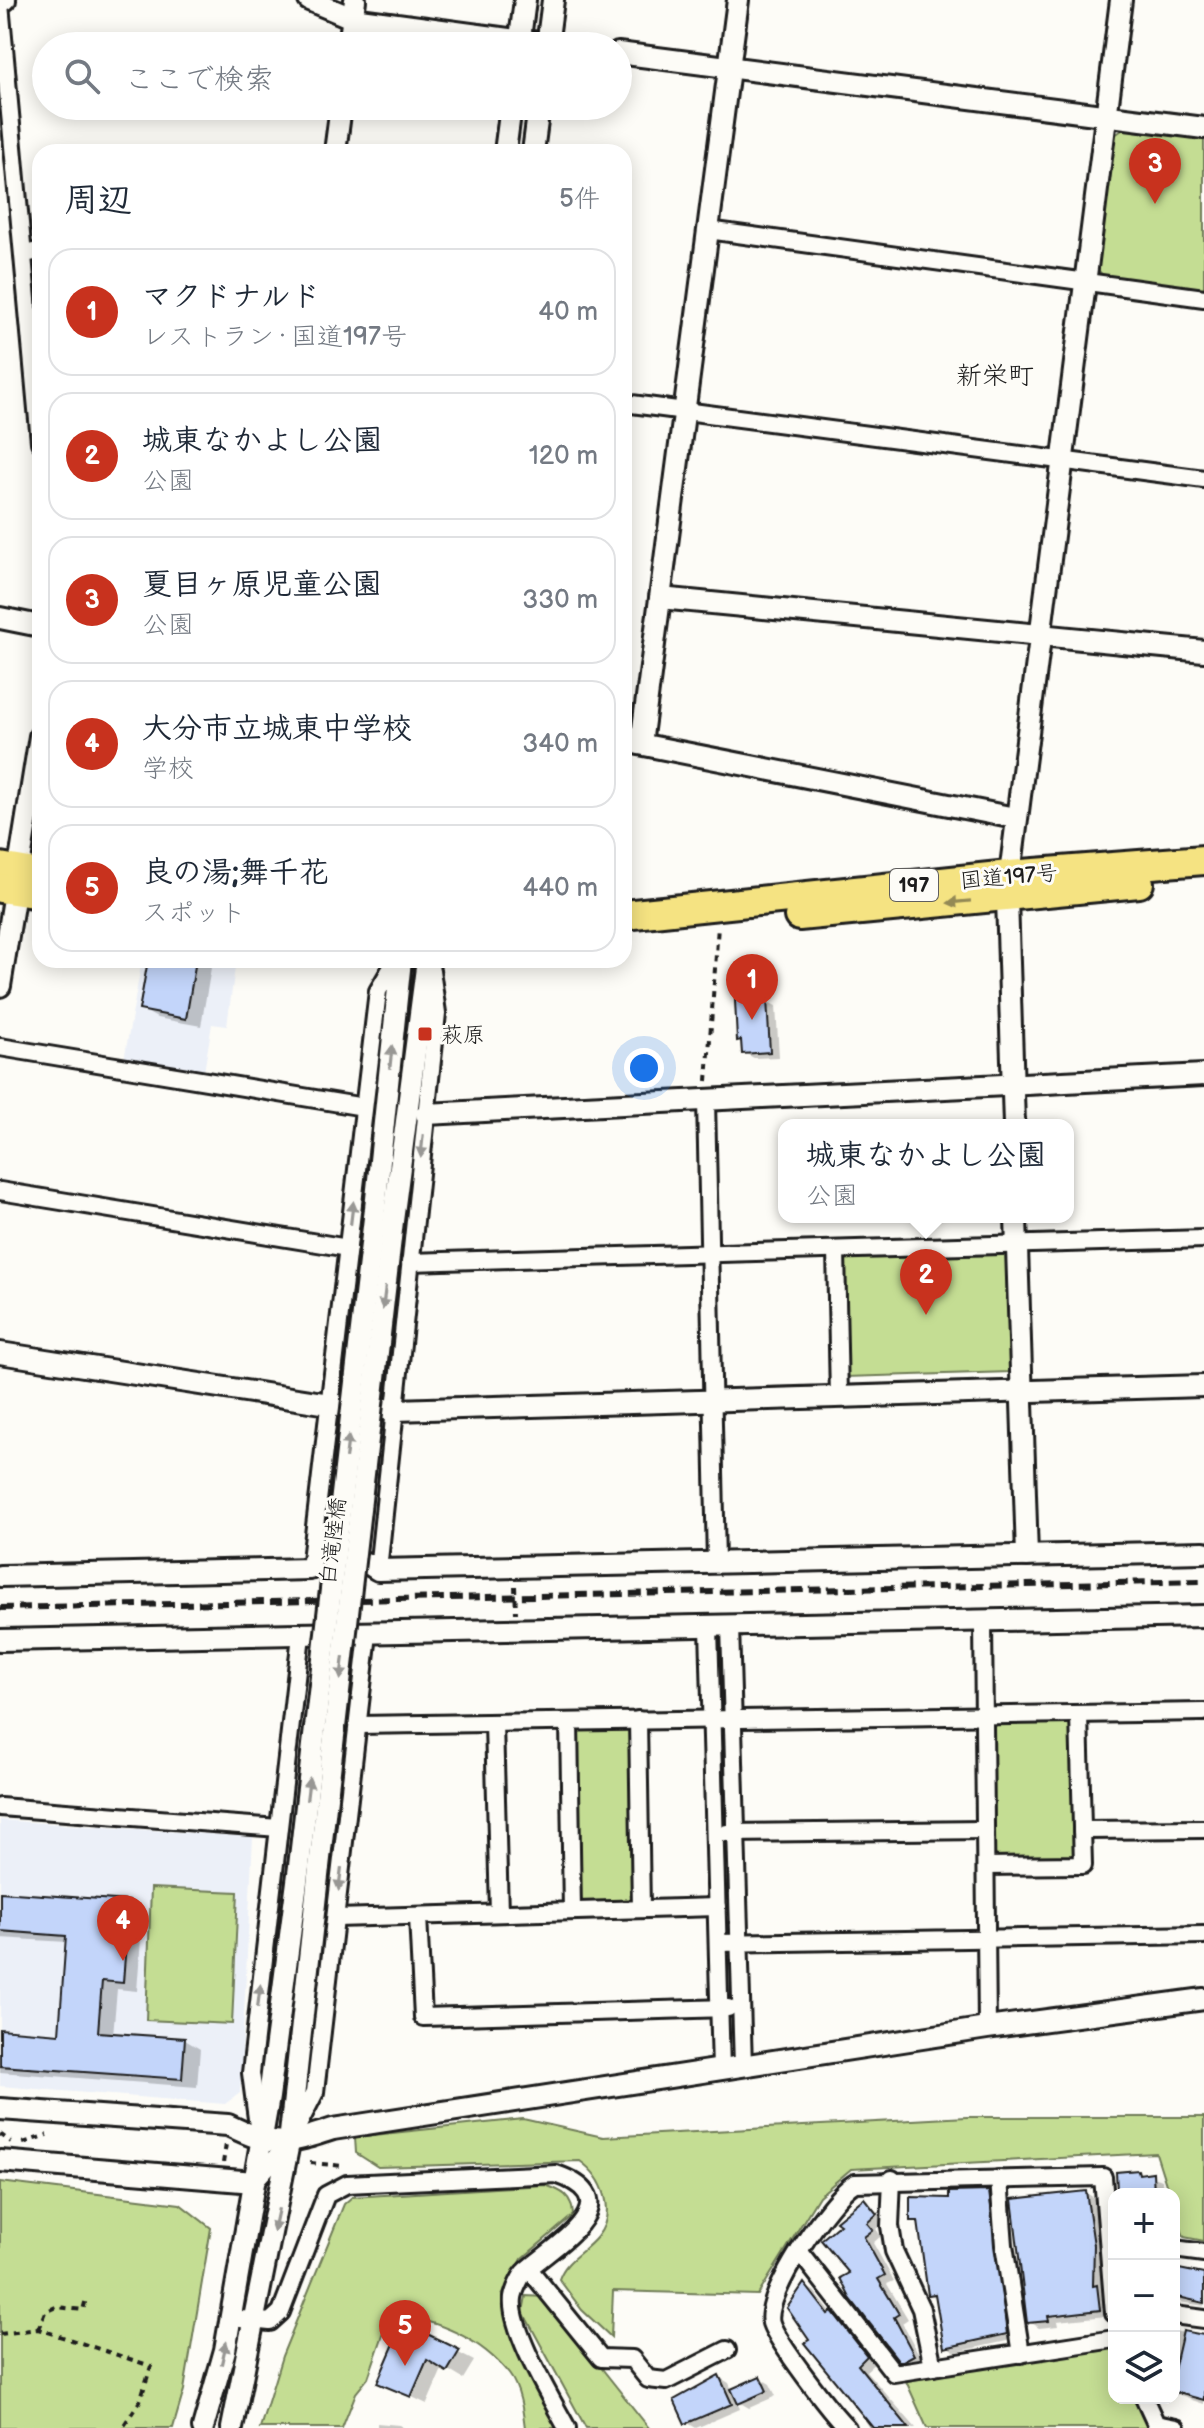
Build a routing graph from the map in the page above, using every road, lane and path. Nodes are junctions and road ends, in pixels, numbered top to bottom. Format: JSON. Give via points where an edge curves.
{"nodes":[{"id":1,"x":309,"y":0,"type":"edge"},
{"id":2,"x":525,"y":0,"type":"edge"},
{"id":3,"x":553,"y":0,"type":"edge"},
{"id":4,"x":738,"y":0,"type":"edge"},
{"id":5,"x":1121,"y":0,"type":"edge"},
{"id":6,"x":2,"y":1,"type":"edge"},
{"id":7,"x":353,"y":9,"type":"edge"},
{"id":8,"x":351,"y":32,"type":"edge"},
{"id":9,"x":465,"y":32,"type":"edge"},
{"id":10,"x":521,"y":32,"type":"edge"},
{"id":11,"x":552,"y":32,"type":"edge"},
{"id":12,"x":632,"y":55,"type":"edge"},
{"id":13,"x":730,"y":67,"type":"junction"},
{"id":14,"x":1106,"y":116,"type":"junction"},
{"id":15,"x":339,"y":120,"type":"edge"},
{"id":16,"x":509,"y":120,"type":"edge"},
{"id":17,"x":537,"y":120,"type":"edge"},
{"id":18,"x":1204,"y":128,"type":"edge"},
{"id":19,"x":336,"y":144,"type":"edge"},
{"id":20,"x":506,"y":144,"type":"edge"},
{"id":21,"x":534,"y":144,"type":"edge"},
{"id":22,"x":708,"y":230,"type":"junction"},
{"id":23,"x":32,"y":252,"type":"edge"},
{"id":24,"x":23,"y":254,"type":"junction"},
{"id":25,"x":1084,"y":282,"type":"junction"},
{"id":26,"x":1204,"y":298,"type":"edge"},
{"id":27,"x":32,"y":354,"type":"edge"},
{"id":28,"x":632,"y":404,"type":"edge"},
{"id":29,"x":685,"y":411,"type":"junction"},
{"id":30,"x":1061,"y":460,"type":"junction"},
{"id":31,"x":1204,"y":479,"type":"edge"},
{"id":32,"x":660,"y":598,"type":"junction"},
{"id":33,"x":0,"y":618,"type":"edge"},
{"id":34,"x":32,"y":624,"type":"edge"},
{"id":35,"x":1038,"y":635,"type":"junction"},
{"id":36,"x":1204,"y":651,"type":"edge"},
{"id":37,"x":633,"y":742,"type":"edge"},
{"id":38,"x":32,"y":791,"type":"edge"},
{"id":39,"x":1015,"y":818,"type":"junction"},
{"id":40,"x":1204,"y":860,"type":"edge"},
{"id":41,"x":1204,"y":879,"type":"edge"},
{"id":42,"x":19,"y":880,"type":"edge"},
{"id":43,"x":1008,"y":886,"type":"junction"},
{"id":44,"x":632,"y":914,"type":"edge"},
{"id":45,"x":718,"y":923,"type":"junction"},
{"id":46,"x":632,"y":931,"type":"edge"},
{"id":47,"x":393,"y":968,"type":"edge"},
{"id":48,"x":398,"y":968,"type":"edge"},
{"id":49,"x":427,"y":968,"type":"edge"},
{"id":50,"x":429,"y":968,"type":"edge"},
{"id":51,"x":0,"y":986,"type":"edge"},
{"id":52,"x":0,"y":1047,"type":"edge"},
{"id":53,"x":1204,"y":1075,"type":"edge"},
{"id":54,"x":1012,"y":1085,"type":"junction"},
{"id":55,"x":706,"y":1100,"type":"junction"},
{"id":56,"x":364,"y":1107,"type":"junction"},
{"id":57,"x":426,"y":1114,"type":"junction"},
{"id":58,"x":1014,"y":1119,"type":"edge"},
{"id":59,"x":0,"y":1191,"type":"edge"},
{"id":60,"x":384,"y":1219,"type":"junction"},
{"id":61,"x":1016,"y":1223,"type":"edge"},
{"id":62,"x":1204,"y":1239,"type":"edge"},
{"id":63,"x":1017,"y":1245,"type":"junction"},
{"id":64,"x":348,"y":1248,"type":"junction"},
{"id":65,"x":836,"y":1250,"type":"junction"},
{"id":66,"x":709,"y":1254,"type":"junction"},
{"id":67,"x":410,"y":1262,"type":"junction"},
{"id":68,"x":0,"y":1353,"type":"edge"},
{"id":69,"x":1204,"y":1386,"type":"edge"},
{"id":70,"x":1022,"y":1391,"type":"junction"},
{"id":71,"x":839,"y":1397,"type":"junction"},
{"id":72,"x":712,"y":1401,"type":"junction"},
{"id":73,"x":329,"y":1404,"type":"junction"},
{"id":74,"x":395,"y":1410,"type":"junction"},
{"id":75,"x":1204,"y":1552,"type":"edge"},
{"id":76,"x":1027,"y":1556,"type":"junction"},
{"id":77,"x":716,"y":1563,"type":"junction"},
{"id":78,"x":514,"y":1567,"type":"junction"},
{"id":79,"x":310,"y":1569,"type":"junction"},
{"id":80,"x":378,"y":1570,"type":"junction"},
{"id":81,"x":0,"y":1576,"type":"edge"},
{"id":82,"x":1204,"y":1616,"type":"edge"},
{"id":83,"x":983,"y":1621,"type":"junction"},
{"id":84,"x":730,"y":1626,"type":"junction"},
{"id":85,"x":709,"y":1627,"type":"junction"},
{"id":86,"x":516,"y":1631,"type":"junction"},
{"id":87,"x":368,"y":1634,"type":"junction"},
{"id":88,"x":301,"y":1635,"type":"junction"},
{"id":89,"x":0,"y":1640,"type":"edge"},
{"id":90,"x":1204,"y":1712,"type":"edge"},
{"id":91,"x":1079,"y":1714,"type":"junction"},
{"id":92,"x":984,"y":1715,"type":"junction"},
{"id":93,"x":712,"y":1719,"type":"junction"},
{"id":94,"x":733,"y":1719,"type":"junction"},
{"id":95,"x":638,"y":1720,"type":"junction"},
{"id":96,"x":569,"y":1722,"type":"junction"},
{"id":97,"x":494,"y":1723,"type":"junction"},
{"id":98,"x":358,"y":1725,"type":"junction"},
{"id":99,"x":0,"y":1807,"type":"edge"},
{"id":100,"x":279,"y":1828,"type":"junction"},
{"id":101,"x":1204,"y":1829,"type":"edge"},
{"id":102,"x":985,"y":1830,"type":"junction"},
{"id":103,"x":1082,"y":1830,"type":"junction"},
{"id":104,"x":715,"y":1833,"type":"junction"},
{"id":105,"x":736,"y":1833,"type":"junction"},
{"id":106,"x":986,"y":1866,"type":"junction"},
{"id":107,"x":309,"y":1867,"type":"junction"},
{"id":108,"x":717,"y":1907,"type":"junction"},
{"id":109,"x":641,"y":1909,"type":"junction"},
{"id":110,"x":572,"y":1911,"type":"junction"},
{"id":111,"x":499,"y":1913,"type":"junction"},
{"id":112,"x":418,"y":1916,"type":"junction"},
{"id":113,"x":336,"y":1918,"type":"junction"},
{"id":114,"x":1204,"y":1935,"type":"edge"},
{"id":115,"x":986,"y":1939,"type":"junction"},
{"id":116,"x":718,"y":1943,"type":"junction"},
{"id":117,"x":739,"y":1943,"type":"junction"},
{"id":118,"x":1204,"y":1999,"type":"edge"},
{"id":119,"x":720,"y":2008,"type":"junction"},
{"id":120,"x":741,"y":2008,"type":"junction"},
{"id":121,"x":987,"y":2028,"type":"junction"},
{"id":122,"x":743,"y":2066,"type":"junction"},
{"id":123,"x":721,"y":2070,"type":"junction"},
{"id":124,"x":0,"y":2109,"type":"edge"},
{"id":125,"x":0,"y":2134,"type":"edge"},
{"id":126,"x":47,"y":2135,"type":"dead end"},
{"id":127,"x":260,"y":2141,"type":"junction"},
{"id":128,"x":226,"y":2142,"type":"dead end"},
{"id":129,"x":289,"y":2143,"type":"junction"},
{"id":130,"x":0,"y":2161,"type":"edge"},
{"id":131,"x":223,"y":2165,"type":"dead end"},
{"id":132,"x":892,"y":2179,"type":"junction"},
{"id":133,"x":999,"y":2179,"type":"junction"},
{"id":134,"x":254,"y":2182,"type":"junction"},
{"id":135,"x":1108,"y":2220,"type":"edge"},
{"id":136,"x":1180,"y":2250,"type":"edge"},
{"id":137,"x":799,"y":2251,"type":"junction"},
{"id":138,"x":1204,"y":2253,"type":"edge"},
{"id":139,"x":529,"y":2269,"type":"junction"},
{"id":140,"x":86,"y":2299,"type":"dead end"},
{"id":141,"x":1180,"y":2316,"type":"edge"},
{"id":142,"x":231,"y":2318,"type":"junction"},
{"id":143,"x":1204,"y":2319,"type":"edge"},
{"id":144,"x":255,"y":2322,"type":"junction"},
{"id":145,"x":38,"y":2329,"type":"junction"},
{"id":146,"x":0,"y":2334,"type":"edge"},
{"id":147,"x":1108,"y":2340,"type":"edge"},
{"id":148,"x":727,"y":2350,"type":"dead end"},
{"id":149,"x":1021,"y":2354,"type":"junction"},
{"id":150,"x":933,"y":2367,"type":"junction"},
{"id":151,"x":1147,"y":2404,"type":"edge"},
{"id":152,"x":841,"y":2426,"type":"edge"},
{"id":153,"x":122,"y":2428,"type":"edge"},
{"id":154,"x":203,"y":2428,"type":"edge"},
{"id":155,"x":232,"y":2428,"type":"edge"},
{"id":156,"x":567,"y":2428,"type":"edge"},
{"id":157,"x":1176,"y":2428,"type":"edge"}],
"edges":[{"from":1,"to":7,"type":"street"},
{"from":2,"to":10,"type":"street"},
{"from":3,"to":11,"type":"street"},
{"from":4,"to":13,"type":"street"},
{"from":5,"to":14,"type":"street"},
{"from":6,"to":24,"type":"street"},
{"from":7,"to":8,"type":"street"},
{"from":7,"to":9,"type":"street"},
{"from":12,"to":13,"type":"street"},
{"from":13,"to":14,"type":"street"},
{"from":13,"to":22,"type":"street"},
{"from":14,"to":18,"type":"street"},
{"from":14,"to":25,"type":"street"},
{"from":15,"to":19,"type":"street"},
{"from":16,"to":20,"type":"street"},
{"from":17,"to":21,"type":"street"},
{"from":22,"to":25,"type":"street"},
{"from":22,"to":29,"type":"street"},
{"from":23,"to":24,"type":"street"},
{"from":24,"to":27,"type":"street"},
{"from":25,"to":26,"type":"street"},
{"from":25,"to":30,"type":"street"},
{"from":28,"to":29,"type":"street"},
{"from":29,"to":30,"type":"street"},
{"from":29,"to":32,"type":"street"},
{"from":30,"to":31,"type":"street"},
{"from":30,"to":35,"type":"street"},
{"from":32,"to":35,"type":"street"},
{"from":32,"to":37,"type":"street"},
{"from":33,"to":34,"type":"street"},
{"from":35,"to":36,"type":"street"},
{"from":35,"to":39,"type":"street"},
{"from":37,"to":39,"type":"street"},
{"from":38,"to":42,"type":"street"},
{"from":39,"to":43,"type":"street"},
{"from":40,"to":43,"type":"highway","name":"国道197号","number":"197"},
{"from":41,"to":43,"type":"highway","name":"国道197号","number":"197"},
{"from":42,"to":51,"type":"street"},
{"from":43,"to":44,"type":"highway","name":"国道197号","number":"197"},
{"from":43,"to":45,"type":"highway","name":"国道197号","number":"197","one_way":true},
{"from":43,"to":54,"type":"street"},
{"from":45,"to":46,"type":"highway","name":"国道197号","number":"197"},
{"from":45,"to":55,"type":"path"},
{"from":47,"to":56,"type":"street","via":[[378,991]]},
{"from":60,"to":48,"type":"street","one_way":true},
{"from":49,"to":60,"type":"street"},
{"from":50,"to":57,"type":"street","via":[[437,1013]]},
{"from":52,"to":56,"type":"street"},
{"from":53,"to":54,"type":"street"},
{"from":54,"to":55,"type":"street"},
{"from":54,"to":58,"type":"street"},
{"from":55,"to":57,"type":"street"},
{"from":55,"to":66,"type":"street"},
{"from":64,"to":56,"type":"street","one_way":true},
{"from":57,"to":67,"type":"street","one_way":true},
{"from":59,"to":64,"type":"street"},
{"from":60,"to":107,"type":"street","name":"白滝陸橋","bridge":true},
{"from":61,"to":63,"type":"street"},
{"from":62,"to":63,"type":"street"},
{"from":63,"to":65,"type":"street"},
{"from":63,"to":70,"type":"street"},
{"from":64,"to":73,"type":"street"},
{"from":65,"to":66,"type":"street"},
{"from":65,"to":71,"type":"street"},
{"from":66,"to":67,"type":"street"},
{"from":66,"to":72,"type":"street"},
{"from":67,"to":74,"type":"street"},
{"from":68,"to":73,"type":"street"},
{"from":69,"to":70,"type":"street"},
{"from":70,"to":71,"type":"street"},
{"from":70,"to":76,"type":"street"},
{"from":71,"to":72,"type":"street"},
{"from":72,"to":74,"type":"street"},
{"from":72,"to":77,"type":"street"},
{"from":73,"to":74,"type":"street"},
{"from":73,"to":79,"type":"street"},
{"from":74,"to":80,"type":"street"},
{"from":75,"to":76,"type":"street"},
{"from":76,"to":77,"type":"street"},
{"from":77,"to":78,"type":"street"},
{"from":78,"to":80,"type":"street"},
{"from":78,"to":86,"type":"path"},
{"from":79,"to":80,"type":"street","via":[[324,1558],[362,1559]]},
{"from":79,"to":81,"type":"street"},
{"from":82,"to":83,"type":"street"},
{"from":83,"to":84,"type":"street"},
{"from":83,"to":92,"type":"street"},
{"from":84,"to":85,"type":"street"},
{"from":84,"to":94,"type":"street"},
{"from":85,"to":86,"type":"street"},
{"from":85,"to":93,"type":"street"},
{"from":86,"to":87,"type":"street"},
{"from":87,"to":88,"type":"street"},
{"from":87,"to":98,"type":"street"},
{"from":88,"to":89,"type":"street"},
{"from":88,"to":100,"type":"street"},
{"from":90,"to":91,"type":"street"},
{"from":91,"to":92,"type":"street"},
{"from":91,"to":103,"type":"street"},
{"from":92,"to":94,"type":"street"},
{"from":92,"to":102,"type":"street"},
{"from":93,"to":94,"type":"street"},
{"from":93,"to":95,"type":"street"},
{"from":93,"to":104,"type":"street"},
{"from":94,"to":105,"type":"street"},
{"from":95,"to":96,"type":"street"},
{"from":95,"to":109,"type":"street"},
{"from":96,"to":97,"type":"street"},
{"from":96,"to":110,"type":"street"},
{"from":97,"to":98,"type":"street"},
{"from":97,"to":111,"type":"street"},
{"from":98,"to":113,"type":"street","one_way":true},
{"from":99,"to":100,"type":"street"},
{"from":127,"to":100,"type":"street","one_way":true,"via":[[251,2073]]},
{"from":101,"to":103,"type":"street"},
{"from":102,"to":105,"type":"street"},
{"from":102,"to":106,"type":"street"},
{"from":103,"to":106,"type":"street","via":[[1083,1865]]},
{"from":104,"to":105,"type":"street"},
{"from":104,"to":108,"type":"street"},
{"from":105,"to":117,"type":"street"},
{"from":106,"to":115,"type":"street"},
{"from":107,"to":127,"type":"street"},
{"from":107,"to":129,"type":"street"},
{"from":108,"to":109,"type":"street"},
{"from":108,"to":116,"type":"street"},
{"from":109,"to":110,"type":"street"},
{"from":110,"to":111,"type":"street"},
{"from":111,"to":112,"type":"street"},
{"from":112,"to":113,"type":"street"},
{"from":112,"to":119,"type":"street","via":[[423,2017]]},
{"from":113,"to":129,"type":"street","via":[[315,2092]]},
{"from":114,"to":115,"type":"street"},
{"from":115,"to":117,"type":"street"},
{"from":115,"to":121,"type":"street"},
{"from":116,"to":117,"type":"street"},
{"from":116,"to":119,"type":"street"},
{"from":117,"to":120,"type":"street"},
{"from":118,"to":121,"type":"street"},
{"from":119,"to":120,"type":"street"},
{"from":119,"to":123,"type":"street"},
{"from":120,"to":122,"type":"street"},
{"from":121,"to":122,"type":"street"},
{"from":122,"to":123,"type":"street"},
{"from":123,"to":129,"type":"street","via":[[333,2129]]},
{"from":124,"to":127,"type":"street","via":[[228,2125]]},
{"from":125,"to":126,"type":"path","via":[[17,2145]]},
{"from":127,"to":129,"type":"street"},
{"from":127,"to":134,"type":"street"},
{"from":128,"to":131,"type":"path"},
{"from":129,"to":134,"type":"street"},
{"from":129,"to":144,"type":"street","one_way":true},
{"from":130,"to":134,"type":"street"},
{"from":132,"to":133,"type":"street"},
{"from":132,"to":137,"type":"street","via":[[843,2189]]},
{"from":132,"to":150,"type":"street","via":[[894,2251],[921,2309]]},
{"from":133,"to":135,"type":"street","via":[[1103,2177]]},
{"from":133,"to":149,"type":"street"},
{"from":134,"to":142,"type":"street"},
{"from":136,"to":138,"type":"street"},
{"from":137,"to":150,"type":"street","via":[[894,2373]]},
{"from":137,"to":152,"type":"street","via":[[770,2304],[771,2323]]},
{"from":139,"to":144,"type":"street","via":[[581,2226],[586,2195],[577,2182],[556,2174],[347,2184],[326,2195],[281,2312],[270,2322]]},
{"from":139,"to":148,"type":"street","via":[[601,2358],[632,2359],[648,2379],[666,2381]]},
{"from":139,"to":156,"type":"street","via":[[513,2299],[523,2342]]},
{"from":140,"to":145,"type":"path","via":[[83,2310],[56,2307],[45,2312]]},
{"from":141,"to":143,"type":"street"},
{"from":142,"to":144,"type":"street"},
{"from":154,"to":142,"type":"street","one_way":true},
{"from":144,"to":155,"type":"street"},
{"from":145,"to":146,"type":"path"},
{"from":145,"to":153,"type":"path","via":[[151,2366],[140,2401]]},
{"from":147,"to":149,"type":"street"},
{"from":149,"to":150,"type":"street"},
{"from":151,"to":157,"type":"street","via":[[1156,2424]]}]}
